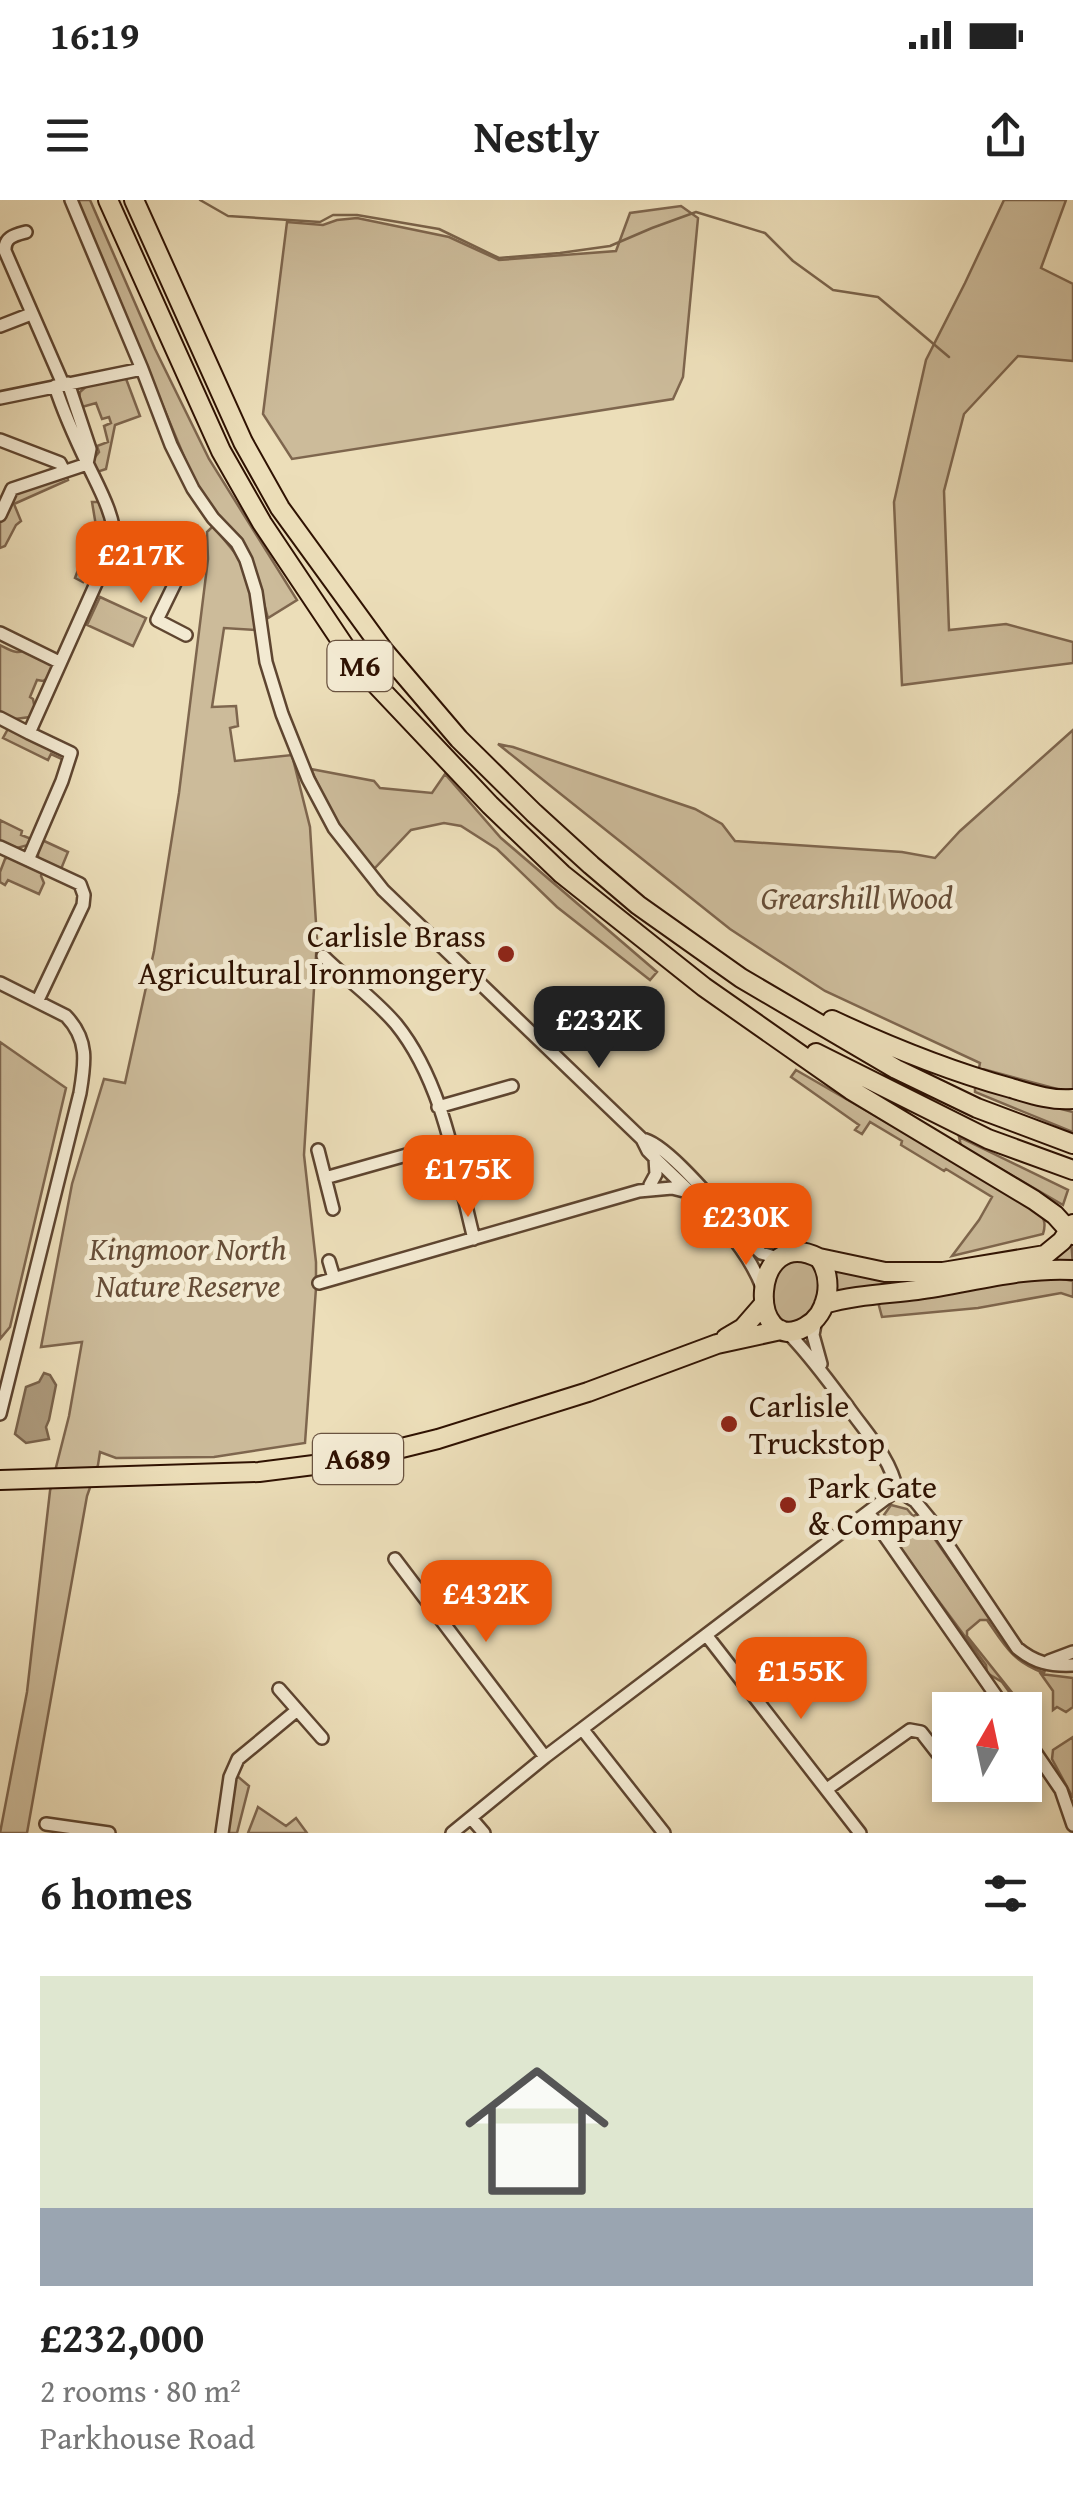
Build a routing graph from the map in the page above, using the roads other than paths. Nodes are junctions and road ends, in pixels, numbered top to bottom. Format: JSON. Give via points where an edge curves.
{"nodes":[{"id":1,"x":71,"y":200,"type":"edge"},
{"id":2,"x":108,"y":200,"type":"edge"},
{"id":3,"x":134,"y":200,"type":"edge"},
{"id":4,"x":26,"y":232,"type":"dead end"},
{"id":5,"x":31,"y":314,"type":"junction"},
{"id":6,"x":0,"y":326,"type":"edge"},
{"id":7,"x":142,"y":369,"type":"junction"},
{"id":8,"x":62,"y":385,"type":"junction"},
{"id":9,"x":0,"y":398,"type":"edge"},
{"id":10,"x":0,"y":440,"type":"edge"},
{"id":11,"x":87,"y":464,"type":"junction"},
{"id":12,"x":64,"y":471,"type":"junction"},
{"id":13,"x":6,"y":486,"type":"edge"},
{"id":14,"x":0,"y":515,"type":"edge"},
{"id":15,"x":112,"y":548,"type":"junction"},
{"id":16,"x":0,"y":633,"type":"edge"},
{"id":17,"x":186,"y":634,"type":"dead end"},
{"id":18,"x":59,"y":662,"type":"junction"},
{"id":19,"x":0,"y":718,"type":"edge"},
{"id":20,"x":28,"y":732,"type":"junction"},
{"id":21,"x":2,"y":852,"type":"edge"},
{"id":22,"x":28,"y":860,"type":"junction"},
{"id":23,"x":322,"y":956,"type":"dead end"},
{"id":24,"x":741,"y":978,"type":"junction"},
{"id":25,"x":0,"y":982,"type":"edge"},
{"id":26,"x":38,"y":1000,"type":"junction"},
{"id":27,"x":754,"y":1020,"type":"junction"},
{"id":28,"x":512,"y":1086,"type":"dead end"},
{"id":29,"x":1073,"y":1100,"type":"edge"},
{"id":30,"x":438,"y":1107,"type":"junction"},
{"id":31,"x":642,"y":1140,"type":"junction"},
{"id":32,"x":449,"y":1143,"type":"junction"},
{"id":33,"x":1073,"y":1144,"type":"edge"},
{"id":34,"x":318,"y":1150,"type":"dead end"},
{"id":35,"x":654,"y":1158,"type":"junction"},
{"id":36,"x":1073,"y":1170,"type":"edge"},
{"id":37,"x":325,"y":1178,"type":"junction"},
{"id":38,"x":676,"y":1178,"type":"junction"},
{"id":39,"x":644,"y":1188,"type":"junction"},
{"id":40,"x":334,"y":1209,"type":"dead end"},
{"id":41,"x":1047,"y":1209,"type":"junction"},
{"id":42,"x":1072,"y":1230,"type":"edge"},
{"id":43,"x":474,"y":1239,"type":"junction"},
{"id":44,"x":778,"y":1258,"type":"junction"},
{"id":45,"x":820,"y":1258,"type":"junction"},
{"id":46,"x":1018,"y":1259,"type":"junction"},
{"id":47,"x":328,"y":1261,"type":"dead end"},
{"id":48,"x":1073,"y":1270,"type":"edge"},
{"id":49,"x":334,"y":1278,"type":"junction"},
{"id":50,"x":319,"y":1283,"type":"dead end"},
{"id":51,"x":763,"y":1298,"type":"junction"},
{"id":52,"x":820,"y":1311,"type":"junction"},
{"id":53,"x":784,"y":1331,"type":"junction"},
{"id":54,"x":717,"y":1344,"type":"junction"},
{"id":55,"x":826,"y":1378,"type":"junction"},
{"id":56,"x":0,"y":1414,"type":"edge"},
{"id":57,"x":0,"y":1480,"type":"edge"},
{"id":58,"x":897,"y":1490,"type":"junction"},
{"id":59,"x":868,"y":1512,"type":"junction"},
{"id":60,"x":394,"y":1559,"type":"dead end"},
{"id":61,"x":707,"y":1636,"type":"junction"},
{"id":62,"x":1073,"y":1652,"type":"edge"},
{"id":63,"x":1035,"y":1661,"type":"junction"},
{"id":64,"x":1069,"y":1666,"type":"edge"},
{"id":65,"x":279,"y":1689,"type":"dead end"},
{"id":66,"x":993,"y":1692,"type":"edge"},
{"id":67,"x":296,"y":1710,"type":"junction"},
{"id":68,"x":583,"y":1730,"type":"junction"},
{"id":69,"x":322,"y":1738,"type":"dead end"},
{"id":70,"x":932,"y":1746,"type":"edge"},
{"id":71,"x":546,"y":1757,"type":"junction"},
{"id":72,"x":1042,"y":1761,"type":"edge"},
{"id":73,"x":827,"y":1790,"type":"junction"},
{"id":74,"x":472,"y":1818,"type":"junction"},
{"id":75,"x":46,"y":1824,"type":"dead end"},
{"id":76,"x":1073,"y":1825,"type":"edge"},
{"id":77,"x":109,"y":1833,"type":"edge"},
{"id":78,"x":222,"y":1833,"type":"edge"},
{"id":79,"x":452,"y":1833,"type":"edge"},
{"id":80,"x":484,"y":1833,"type":"edge"},
{"id":81,"x":664,"y":1833,"type":"edge"},
{"id":82,"x":860,"y":1833,"type":"edge"}],
"edges":[{"from":1,"to":7,"type":"street"},
{"from":2,"to":27,"type":"highway","number":"M6","via":[[221,451],[347,650],[562,874]]},
{"from":3,"to":24,"type":"highway","number":"M6","via":[[243,442],[280,508],[384,651],[534,814],[638,905]]},
{"from":4,"to":5,"type":"street","via":[[8,231],[5,251]]},
{"from":5,"to":6,"type":"street"},
{"from":5,"to":8,"type":"street"},
{"from":7,"to":8,"type":"street"},
{"from":7,"to":31,"type":"street","via":[[193,489],[246,560],[282,714],[334,828],[383,890]]},
{"from":8,"to":9,"type":"street"},
{"from":8,"to":11,"type":"street","via":[[90,449]]},
{"from":10,"to":12,"type":"street","via":[[60,463]]},
{"from":11,"to":12,"type":"street"},
{"from":11,"to":15,"type":"street","via":[[115,528]]},
{"from":12,"to":13,"type":"street"},
{"from":13,"to":14,"type":"street"},
{"from":15,"to":17,"type":"street","via":[[177,579],[157,620]]},
{"from":15,"to":18,"type":"street"},
{"from":16,"to":18,"type":"street"},
{"from":18,"to":20,"type":"street"},
{"from":19,"to":20,"type":"street"},
{"from":20,"to":22,"type":"street","via":[[71,753]]},
{"from":21,"to":22,"type":"street"},
{"from":22,"to":26,"type":"street","via":[[80,884],[84,895]]},
{"from":23,"to":30,"type":"street","via":[[400,1029],[429,1077]]},
{"from":24,"to":29,"type":"highway","number":"M6","via":[[892,1048],[1032,1094]]},
{"from":24,"to":33,"type":"highway","number":"M6","via":[[896,1069]]},
{"from":25,"to":26,"type":"street"},
{"from":26,"to":56,"type":"street","via":[[73,1024],[86,1061]]},
{"from":27,"to":36,"type":"highway","number":"M6","via":[[988,1140]]},
{"from":27,"to":41,"type":"highway","number":"M6","via":[[851,1090]]},
{"from":28,"to":30,"type":"street"},
{"from":30,"to":32,"type":"street"},
{"from":31,"to":35,"type":"street"},
{"from":31,"to":38,"type":"street","via":[[652,1140]]},
{"from":32,"to":37,"type":"street"},
{"from":32,"to":43,"type":"street"},
{"from":34,"to":37,"type":"street"},
{"from":35,"to":38,"type":"street"},
{"from":35,"to":39,"type":"street","via":[[656,1174]]},
{"from":37,"to":40,"type":"street"},
{"from":38,"to":39,"type":"street"},
{"from":38,"to":44,"type":"street","via":[[761,1253]]},
{"from":38,"to":51,"type":"street","via":[[752,1264]]},
{"from":39,"to":43,"type":"street"},
{"from":41,"to":42,"type":"highway","number":"M6"},
{"from":41,"to":46,"type":"highway","via":[[1052,1226],[1046,1244]]},
{"from":42,"to":46,"type":"highway","via":[[1044,1255]]},
{"from":43,"to":49,"type":"street"},
{"from":44,"to":45,"type":"highway","via":[[797,1252]]},
{"from":44,"to":51,"type":"highway"},
{"from":45,"to":46,"type":"highway","via":[[885,1272],[944,1272]]},
{"from":45,"to":52,"type":"highway","via":[[829,1280]]},
{"from":47,"to":49,"type":"street"},
{"from":48,"to":52,"type":"highway","via":[[855,1297]]},
{"from":49,"to":50,"type":"street"},
{"from":51,"to":53,"type":"highway","via":[[768,1319]]},
{"from":51,"to":54,"type":"highway","number":"A689","via":[[743,1328]]},
{"from":52,"to":53,"type":"highway","via":[[805,1327]]},
{"from":52,"to":55,"type":"street","via":[[814,1328]]},
{"from":53,"to":54,"type":"highway","number":"A689"},
{"from":53,"to":55,"type":"street"},
{"from":54,"to":57,"type":"highway","number":"A689","via":[[588,1392],[353,1460],[259,1472]]},
{"from":55,"to":58,"type":"street","via":[[871,1436]]},
{"from":58,"to":59,"type":"street"},
{"from":58,"to":63,"type":"street","via":[[915,1501],[1017,1648]]},
{"from":59,"to":61,"type":"street"},
{"from":59,"to":66,"type":"street"},
{"from":60,"to":71,"type":"street"},
{"from":61,"to":68,"type":"street"},
{"from":61,"to":73,"type":"street"},
{"from":62,"to":63,"type":"street","via":[[1053,1662]]},
{"from":63,"to":64,"type":"street"},
{"from":65,"to":67,"type":"street"},
{"from":67,"to":69,"type":"street"},
{"from":67,"to":78,"type":"street","via":[[238,1759]]},
{"from":68,"to":71,"type":"street"},
{"from":68,"to":81,"type":"street"},
{"from":70,"to":73,"type":"street","via":[[922,1732],[910,1730]]},
{"from":71,"to":74,"type":"street"},
{"from":72,"to":76,"type":"street","via":[[1062,1790]]},
{"from":73,"to":82,"type":"street"},
{"from":74,"to":79,"type":"street"},
{"from":74,"to":80,"type":"street"},
{"from":75,"to":77,"type":"street"}]}
